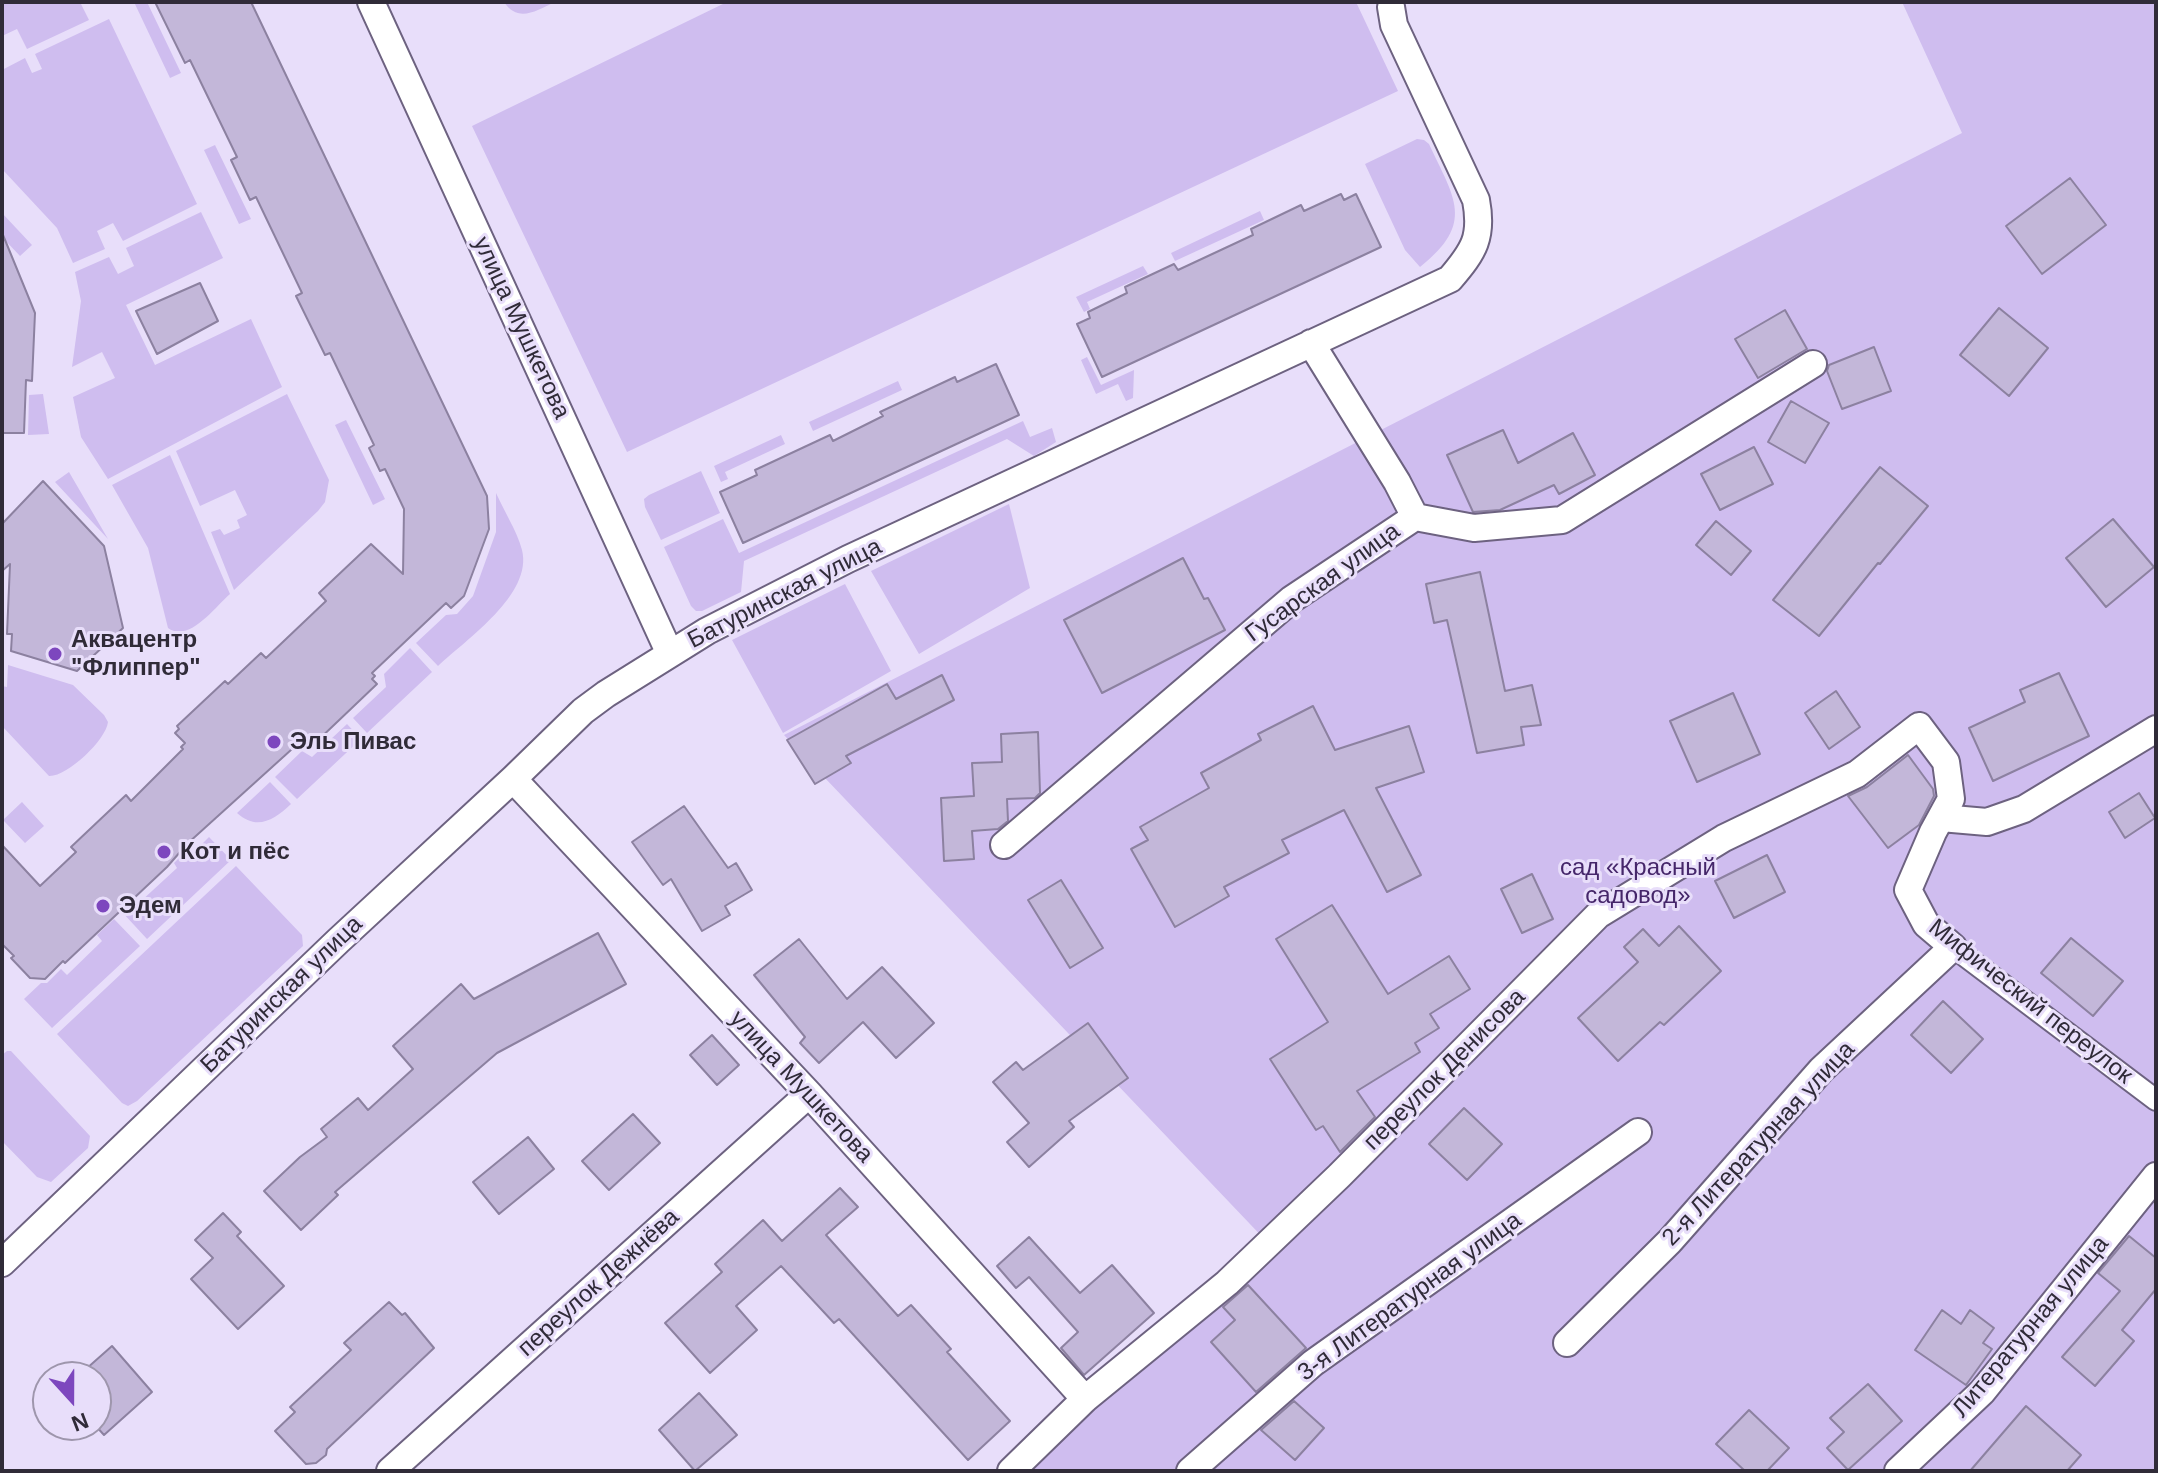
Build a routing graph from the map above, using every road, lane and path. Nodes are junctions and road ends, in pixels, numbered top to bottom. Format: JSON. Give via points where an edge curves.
{"nodes":[{"id":1,"x":371,"y":2,"type":"edge"},
{"id":2,"x":1391,"y":7,"type":"dead end"},
{"id":3,"x":1311,"y":343,"type":"junction"},
{"id":4,"x":1813,"y":364,"type":"dead end"},
{"id":5,"x":1415,"y":517,"type":"junction"},
{"id":6,"x":670,"y":654,"type":"junction"},
{"id":7,"x":1919,"y":726,"type":"joint"},
{"id":8,"x":2156,"y":729,"type":"edge"},
{"id":9,"x":513,"y":779,"type":"junction"},
{"id":10,"x":1941,"y":818,"type":"junction"},
{"id":11,"x":1004,"y":845,"type":"dead end"},
{"id":12,"x":1953,"y":947,"type":"junction"},
{"id":13,"x":809,"y":1094,"type":"junction"},
{"id":14,"x":2156,"y":1100,"type":"edge"},
{"id":15,"x":1638,"y":1132,"type":"dead end"},
{"id":16,"x":2156,"y":1176,"type":"edge"},
{"id":17,"x":2,"y":1263,"type":"edge"},
{"id":18,"x":1567,"y":1343,"type":"dead end"},
{"id":19,"x":1085,"y":1399,"type":"junction"},
{"id":20,"x":390,"y":1471,"type":"edge"},
{"id":21,"x":1011,"y":1471,"type":"edge"},
{"id":22,"x":1190,"y":1471,"type":"edge"},
{"id":23,"x":1898,"y":1471,"type":"edge"}],
"edges":[{"from":1,"to":6,"type":"street","name":"улица Мушкетова"},
{"from":2,"to":3,"type":"street","name":"Батуринская улица","via":[[1394,25],[1476,200],[1477,243],[1450,279]]},
{"from":3,"to":5,"type":"street"},
{"from":3,"to":6,"type":"street","name":"Батуринская улица","via":[[848,559]]},
{"from":4,"to":5,"type":"street","name":"Гусарская улица","via":[[1562,520],[1474,528]]},
{"from":5,"to":11,"type":"street","name":"Гусарская улица","via":[[1292,599]]},
{"from":6,"to":9,"type":"street","name":"Батуринская улица","via":[[583,711]]},
{"from":7,"to":10,"type":"street","name":"Мифический переулок","via":[[1946,762],[1951,799]]},
{"from":7,"to":19,"type":"street","name":"переулок Денисова","via":[[1857,774],[1724,838],[1598,915],[1227,1283]]},
{"from":8,"to":10,"type":"street","via":[[2024,809],[1987,822]]},
{"from":9,"to":13,"type":"street","name":"улица Мушкетова"},
{"from":9,"to":17,"type":"street","name":"Батуринская улица"},
{"from":10,"to":12,"type":"street","name":"Мифический переулок","via":[[1908,890],[1926,924]]},
{"from":12,"to":14,"type":"street","name":"Мифический переулок"},
{"from":12,"to":18,"type":"street","name":"2-я Литературная улица","via":[[1821,1070],[1670,1241]]},
{"from":13,"to":19,"type":"street","name":"улица Мушкетова"},
{"from":13,"to":20,"type":"street","name":"переулок Дежнёва"},
{"from":15,"to":22,"type":"street","name":"3-я Литературная улица","via":[[1313,1363]]},
{"from":16,"to":23,"type":"street","name":"Литературная улица","via":[[1982,1392]]},
{"from":19,"to":21,"type":"street","name":"переулок Денисова"}]}
